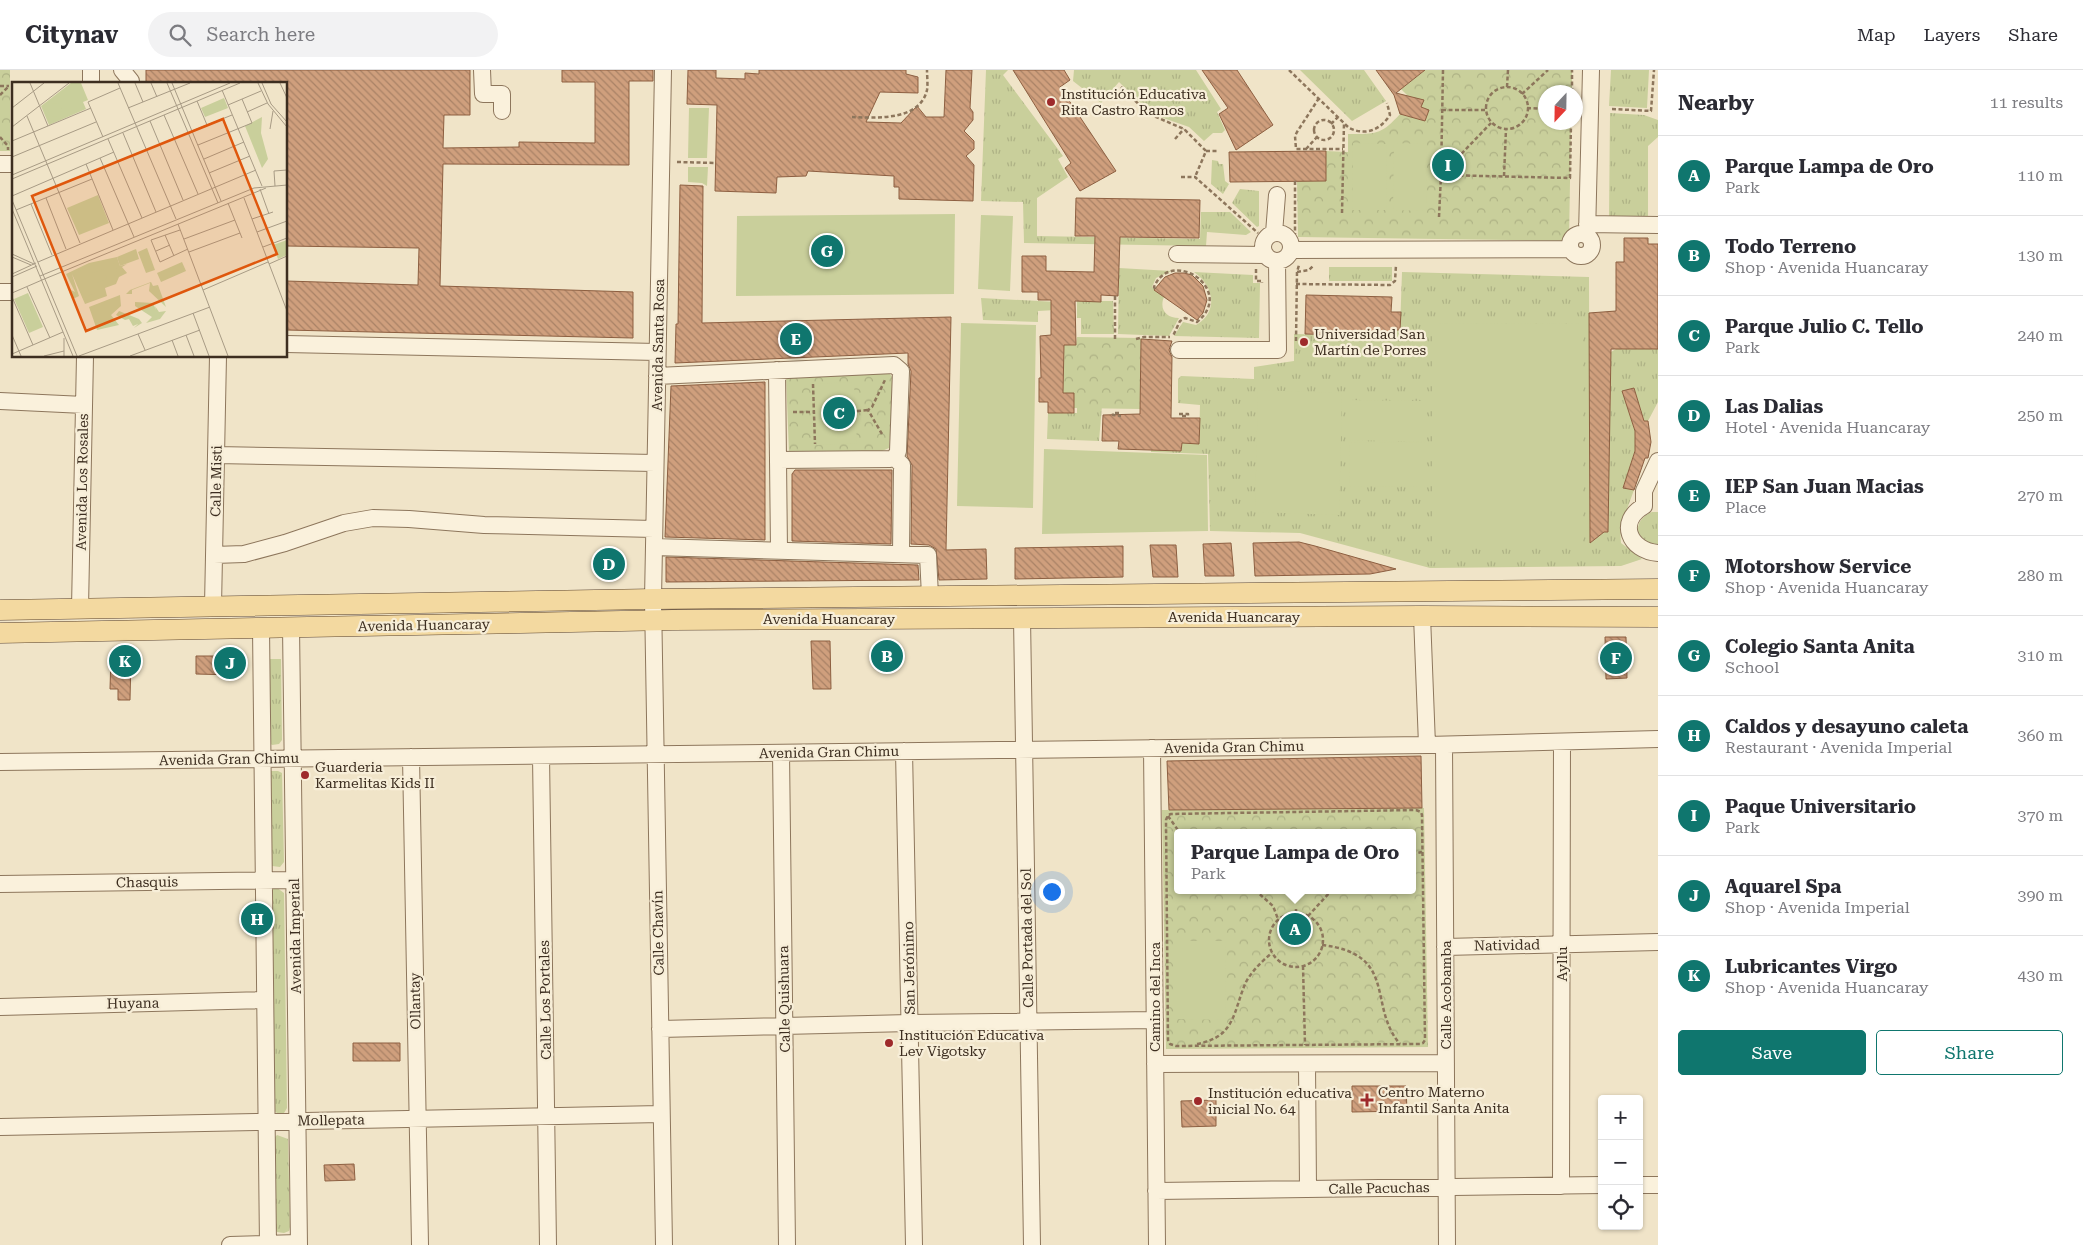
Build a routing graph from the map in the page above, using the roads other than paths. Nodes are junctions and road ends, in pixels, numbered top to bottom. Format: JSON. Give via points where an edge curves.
{"nodes":[{"id":1,"x":122,"y":70,"type":"edge"},
{"id":2,"x":482,"y":70,"type":"edge"},
{"id":3,"x":663,"y":70,"type":"edge"},
{"id":4,"x":1591,"y":70,"type":"edge"},
{"id":5,"x":131,"y":82,"type":"edge"},
{"id":6,"x":502,"y":111,"type":"dead end"},
{"id":7,"x":1277,"y":195,"type":"dead end"},
{"id":8,"x":1658,"y":225,"type":"edge"},
{"id":9,"x":1587,"y":229,"type":"junction"},
{"id":10,"x":1274,"y":233,"type":"junction"},
{"id":11,"x":1293,"y":245,"type":"junction"},
{"id":12,"x":1177,"y":254,"type":"dead end"},
{"id":13,"x":1266,"y":260,"type":"junction"},
{"id":14,"x":288,"y":344,"type":"edge"},
{"id":15,"x":1176,"y":344,"type":"road end"},
{"id":16,"x":657,"y":352,"type":"junction"},
{"id":17,"x":85,"y":358,"type":"edge"},
{"id":18,"x":218,"y":358,"type":"edge"},
{"id":19,"x":777,"y":370,"type":"junction"},
{"id":20,"x":657,"y":376,"type":"junction"},
{"id":21,"x":0,"y":400,"type":"edge"},
{"id":22,"x":84,"y":405,"type":"junction"},
{"id":23,"x":216,"y":455,"type":"junction"},
{"id":24,"x":895,"y":458,"type":"junction"},
{"id":25,"x":778,"y":460,"type":"junction"},
{"id":26,"x":1658,"y":461,"type":"edge"},
{"id":27,"x":655,"y":464,"type":"junction"},
{"id":28,"x":1651,"y":506,"type":"edge"},
{"id":29,"x":654,"y":529,"type":"junction"},
{"id":30,"x":654,"y":546,"type":"junction"},
{"id":31,"x":779,"y":550,"type":"junction"},
{"id":32,"x":900,"y":553,"type":"junction"},
{"id":33,"x":1658,"y":553,"type":"edge"},
{"id":34,"x":214,"y":555,"type":"junction"},
{"id":35,"x":1658,"y":588,"type":"edge"},
{"id":36,"x":930,"y":596,"type":"junction"},
{"id":37,"x":653,"y":599,"type":"junction"},
{"id":38,"x":213,"y":606,"type":"junction"},
{"id":39,"x":80,"y":608,"type":"junction"},
{"id":40,"x":0,"y":610,"type":"edge"},
{"id":41,"x":1422,"y":616,"type":"junction"},
{"id":42,"x":1658,"y":617,"type":"edge"},
{"id":43,"x":1022,"y":618,"type":"junction"},
{"id":44,"x":653,"y":621,"type":"junction"},
{"id":45,"x":291,"y":627,"type":"junction"},
{"id":46,"x":261,"y":628,"type":"junction"},
{"id":47,"x":0,"y":633,"type":"edge"},
{"id":48,"x":1658,"y":739,"type":"edge"},
{"id":49,"x":1562,"y":742,"type":"junction"},
{"id":50,"x":1427,"y":745,"type":"junction"},
{"id":51,"x":1444,"y":745,"type":"junction"},
{"id":52,"x":1152,"y":748,"type":"junction"},
{"id":53,"x":1023,"y":750,"type":"junction"},
{"id":54,"x":904,"y":751,"type":"junction"},
{"id":55,"x":781,"y":753,"type":"junction"},
{"id":56,"x":655,"y":754,"type":"junction"},
{"id":57,"x":541,"y":756,"type":"junction"},
{"id":58,"x":411,"y":757,"type":"junction"},
{"id":59,"x":292,"y":758,"type":"junction"},
{"id":60,"x":263,"y":759,"type":"junction"},
{"id":61,"x":0,"y":762,"type":"edge"},
{"id":62,"x":264,"y":880,"type":"junction"},
{"id":63,"x":294,"y":880,"type":"junction"},
{"id":64,"x":0,"y":884,"type":"edge"},
{"id":65,"x":1658,"y":942,"type":"edge"},
{"id":66,"x":1562,"y":944,"type":"junction"},
{"id":67,"x":1445,"y":947,"type":"junction"},
{"id":68,"x":265,"y":1000,"type":"junction"},
{"id":69,"x":0,"y":1007,"type":"edge"},
{"id":70,"x":1155,"y":1020,"type":"junction"},
{"id":71,"x":1030,"y":1022,"type":"junction"},
{"id":72,"x":910,"y":1023,"type":"junction"},
{"id":73,"x":784,"y":1026,"type":"junction"},
{"id":74,"x":660,"y":1029,"type":"junction"},
{"id":75,"x":1446,"y":1063,"type":"junction"},
{"id":76,"x":1155,"y":1064,"type":"junction"},
{"id":77,"x":1307,"y":1064,"type":"junction"},
{"id":78,"x":661,"y":1114,"type":"junction"},
{"id":79,"x":546,"y":1116,"type":"junction"},
{"id":80,"x":417,"y":1118,"type":"junction"},
{"id":81,"x":297,"y":1121,"type":"junction"},
{"id":82,"x":266,"y":1122,"type":"junction"},
{"id":83,"x":0,"y":1127,"type":"edge"},
{"id":84,"x":1598,"y":1185,"type":"edge"},
{"id":85,"x":1643,"y":1185,"type":"edge"},
{"id":86,"x":1658,"y":1185,"type":"edge"},
{"id":87,"x":1561,"y":1186,"type":"junction"},
{"id":88,"x":1447,"y":1187,"type":"junction"},
{"id":89,"x":1308,"y":1189,"type":"junction"},
{"id":90,"x":1156,"y":1191,"type":"junction"},
{"id":91,"x":298,"y":1244,"type":"edge"},
{"id":92,"x":230,"y":1245,"type":"edge"},
{"id":93,"x":268,"y":1245,"type":"edge"},
{"id":94,"x":420,"y":1245,"type":"edge"},
{"id":95,"x":548,"y":1245,"type":"edge"},
{"id":96,"x":664,"y":1245,"type":"edge"},
{"id":97,"x":787,"y":1245,"type":"edge"},
{"id":98,"x":914,"y":1245,"type":"edge"},
{"id":99,"x":1032,"y":1245,"type":"edge"},
{"id":100,"x":1157,"y":1245,"type":"edge"},
{"id":101,"x":1447,"y":1245,"type":"edge"}],
"edges":[{"from":1,"to":5,"type":"street"},
{"from":2,"to":6,"type":"street","via":[[483,94],[502,94]]},
{"from":3,"to":16,"type":"street","name":"Avenida Santa Rosa"},
{"from":4,"to":9,"type":"street"},
{"from":7,"to":10,"type":"street"},
{"from":8,"to":9,"type":"street"},
{"from":9,"to":11,"type":"street","via":[[1592,242],[1589,252],[1580,256],[1570,249]]},
{"from":10,"to":11,"type":"street","via":[[1287,237]]},
{"from":10,"to":13,"type":"street","via":[[1264,242]]},
{"from":11,"to":13,"type":"street","via":[[1286,258]]},
{"from":12,"to":13,"type":"street"},
{"from":13,"to":15,"type":"street","via":[[1278,350]]},
{"from":14,"to":16,"type":"street"},
{"from":16,"to":20,"type":"street","name":"Avenida Santa Rosa"},
{"from":17,"to":22,"type":"street","name":"Avenida Los Rosales"},
{"from":18,"to":23,"type":"street","name":"Calle Misti"},
{"from":19,"to":20,"type":"street"},
{"from":19,"to":24,"type":"street","via":[[899,367],[898,451]]},
{"from":19,"to":25,"type":"street"},
{"from":20,"to":27,"type":"street","name":"Avenida Santa Rosa"},
{"from":21,"to":22,"type":"street"},
{"from":22,"to":39,"type":"street","name":"Avenida Los Rosales"},
{"from":23,"to":27,"type":"street"},
{"from":23,"to":34,"type":"street","name":"Calle Misti"},
{"from":24,"to":25,"type":"street"},
{"from":24,"to":32,"type":"street","via":[[902,465]]},
{"from":25,"to":31,"type":"street"},
{"from":26,"to":28,"type":"street","via":[[1644,491]]},
{"from":27,"to":29,"type":"street","name":"Avenida Santa Rosa"},
{"from":28,"to":33,"type":"street","via":[[1638,509],[1630,520],[1630,534],[1640,548]]},
{"from":29,"to":30,"type":"street","name":"Avenida Santa Rosa"},
{"from":29,"to":34,"type":"street","via":[[484,525],[373,518],[344,523],[244,554]]},
{"from":30,"to":31,"type":"street"},
{"from":30,"to":37,"type":"street","name":"Avenida Santa Rosa"},
{"from":31,"to":32,"type":"street"},
{"from":32,"to":36,"type":"street","via":[[928,555]]},
{"from":34,"to":38,"type":"street","name":"Calle Misti"},
{"from":35,"to":36,"type":"main road","name":"Avenida Huancaray"},
{"from":36,"to":37,"type":"main road","name":"Avenida Huancaray"},
{"from":37,"to":38,"type":"main road","name":"Avenida Huancaray"},
{"from":37,"to":44,"type":"street","name":"Avenida Santa Rosa"},
{"from":38,"to":39,"type":"main road","name":"Avenida Huancaray"},
{"from":39,"to":40,"type":"main road","name":"Avenida Huancaray"},
{"from":41,"to":42,"type":"main road","name":"Avenida Huancaray"},
{"from":41,"to":43,"type":"main road","name":"Avenida Huancaray"},
{"from":41,"to":50,"type":"street"},
{"from":43,"to":44,"type":"main road","name":"Avenida Huancaray"},
{"from":43,"to":53,"type":"street","name":"Calle Portada del Sol"},
{"from":44,"to":45,"type":"main road","name":"Avenida Huancaray"},
{"from":44,"to":56,"type":"street","name":"Calle Chavín"},
{"from":45,"to":46,"type":"main road","name":"Avenida Huancaray"},
{"from":45,"to":59,"type":"street","name":"Avenida Imperial"},
{"from":46,"to":47,"type":"main road","name":"Avenida Huancaray"},
{"from":46,"to":60,"type":"street"},
{"from":48,"to":49,"type":"street","name":"Avenida Gran Chimu"},
{"from":49,"to":51,"type":"street","name":"Avenida Gran Chimu"},
{"from":49,"to":66,"type":"street","name":"Ayllu"},
{"from":50,"to":51,"type":"street","name":"Avenida Gran Chimu"},
{"from":50,"to":52,"type":"street","name":"Avenida Gran Chimu"},
{"from":51,"to":67,"type":"street","name":"Calle Acobamba"},
{"from":52,"to":53,"type":"street","name":"Avenida Gran Chimu"},
{"from":52,"to":70,"type":"street","name":"Camino del Inca"},
{"from":53,"to":54,"type":"street","name":"Avenida Gran Chimu"},
{"from":53,"to":71,"type":"street","name":"Calle Portada del Sol"},
{"from":54,"to":55,"type":"street","name":"Avenida Gran Chimu"},
{"from":54,"to":72,"type":"street","name":"San Jerónimo"},
{"from":55,"to":56,"type":"street","name":"Avenida Gran Chimu"},
{"from":55,"to":73,"type":"street","name":"Calle Quishuara"},
{"from":56,"to":57,"type":"street","name":"Avenida Gran Chimu"},
{"from":56,"to":74,"type":"street","name":"Calle Chavín"},
{"from":57,"to":58,"type":"street","name":"Avenida Gran Chimu"},
{"from":57,"to":79,"type":"street","name":"Calle Los Portales"},
{"from":58,"to":59,"type":"street","name":"Avenida Gran Chimu"},
{"from":58,"to":80,"type":"street","name":"Ollantay"},
{"from":59,"to":60,"type":"street","name":"Avenida Gran Chimu"},
{"from":59,"to":63,"type":"street","name":"Avenida Imperial"},
{"from":60,"to":61,"type":"street","name":"Avenida Gran Chimu"},
{"from":60,"to":62,"type":"street"},
{"from":62,"to":63,"type":"street","name":"Chasquis"},
{"from":62,"to":64,"type":"street","name":"Chasquis"},
{"from":62,"to":68,"type":"street"},
{"from":63,"to":81,"type":"street","name":"Avenida Imperial"},
{"from":65,"to":66,"type":"street","name":"Natividad"},
{"from":66,"to":67,"type":"street","name":"Natividad"},
{"from":66,"to":87,"type":"street","name":"Ayllu"},
{"from":67,"to":75,"type":"street","name":"Calle Acobamba"},
{"from":68,"to":69,"type":"street","name":"Huyana"},
{"from":68,"to":82,"type":"street"},
{"from":70,"to":71,"type":"street"},
{"from":70,"to":76,"type":"street","name":"Camino del Inca"},
{"from":71,"to":72,"type":"street"},
{"from":71,"to":99,"type":"street","name":"Calle Portada del Sol"},
{"from":72,"to":73,"type":"street"},
{"from":72,"to":98,"type":"street","name":"San Jerónimo"},
{"from":73,"to":74,"type":"street"},
{"from":73,"to":97,"type":"street","name":"Calle Quishuara"},
{"from":74,"to":78,"type":"street","name":"Calle Chavín"},
{"from":75,"to":77,"type":"street"},
{"from":75,"to":88,"type":"street","name":"Calle Acobamba"},
{"from":76,"to":77,"type":"street"},
{"from":76,"to":90,"type":"street","name":"Camino del Inca"},
{"from":77,"to":89,"type":"street"},
{"from":78,"to":79,"type":"street","name":"Mollepata"},
{"from":78,"to":96,"type":"street","name":"Calle Chavín"},
{"from":79,"to":80,"type":"street","name":"Mollepata"},
{"from":79,"to":95,"type":"street","name":"Calle Los Portales"},
{"from":80,"to":81,"type":"street","name":"Mollepata"},
{"from":80,"to":94,"type":"street","name":"Ollantay"},
{"from":81,"to":82,"type":"street","name":"Mollepata"},
{"from":81,"to":91,"type":"street","name":"Avenida Imperial"},
{"from":82,"to":83,"type":"street","name":"Mollepata"},
{"from":82,"to":93,"type":"street"},
{"from":84,"to":87,"type":"street","name":"Calle Pacuchas"},
{"from":85,"to":86,"type":"street"},
{"from":87,"to":88,"type":"street","name":"Calle Pacuchas"},
{"from":88,"to":89,"type":"street","name":"Calle Pacuchas"},
{"from":88,"to":101,"type":"street","name":"Calle Acobamba"},
{"from":89,"to":90,"type":"street","name":"Calle Pacuchas"},
{"from":90,"to":100,"type":"street","name":"Camino del Inca"},
{"from":91,"to":93,"type":"street"},
{"from":92,"to":93,"type":"street"}]}
